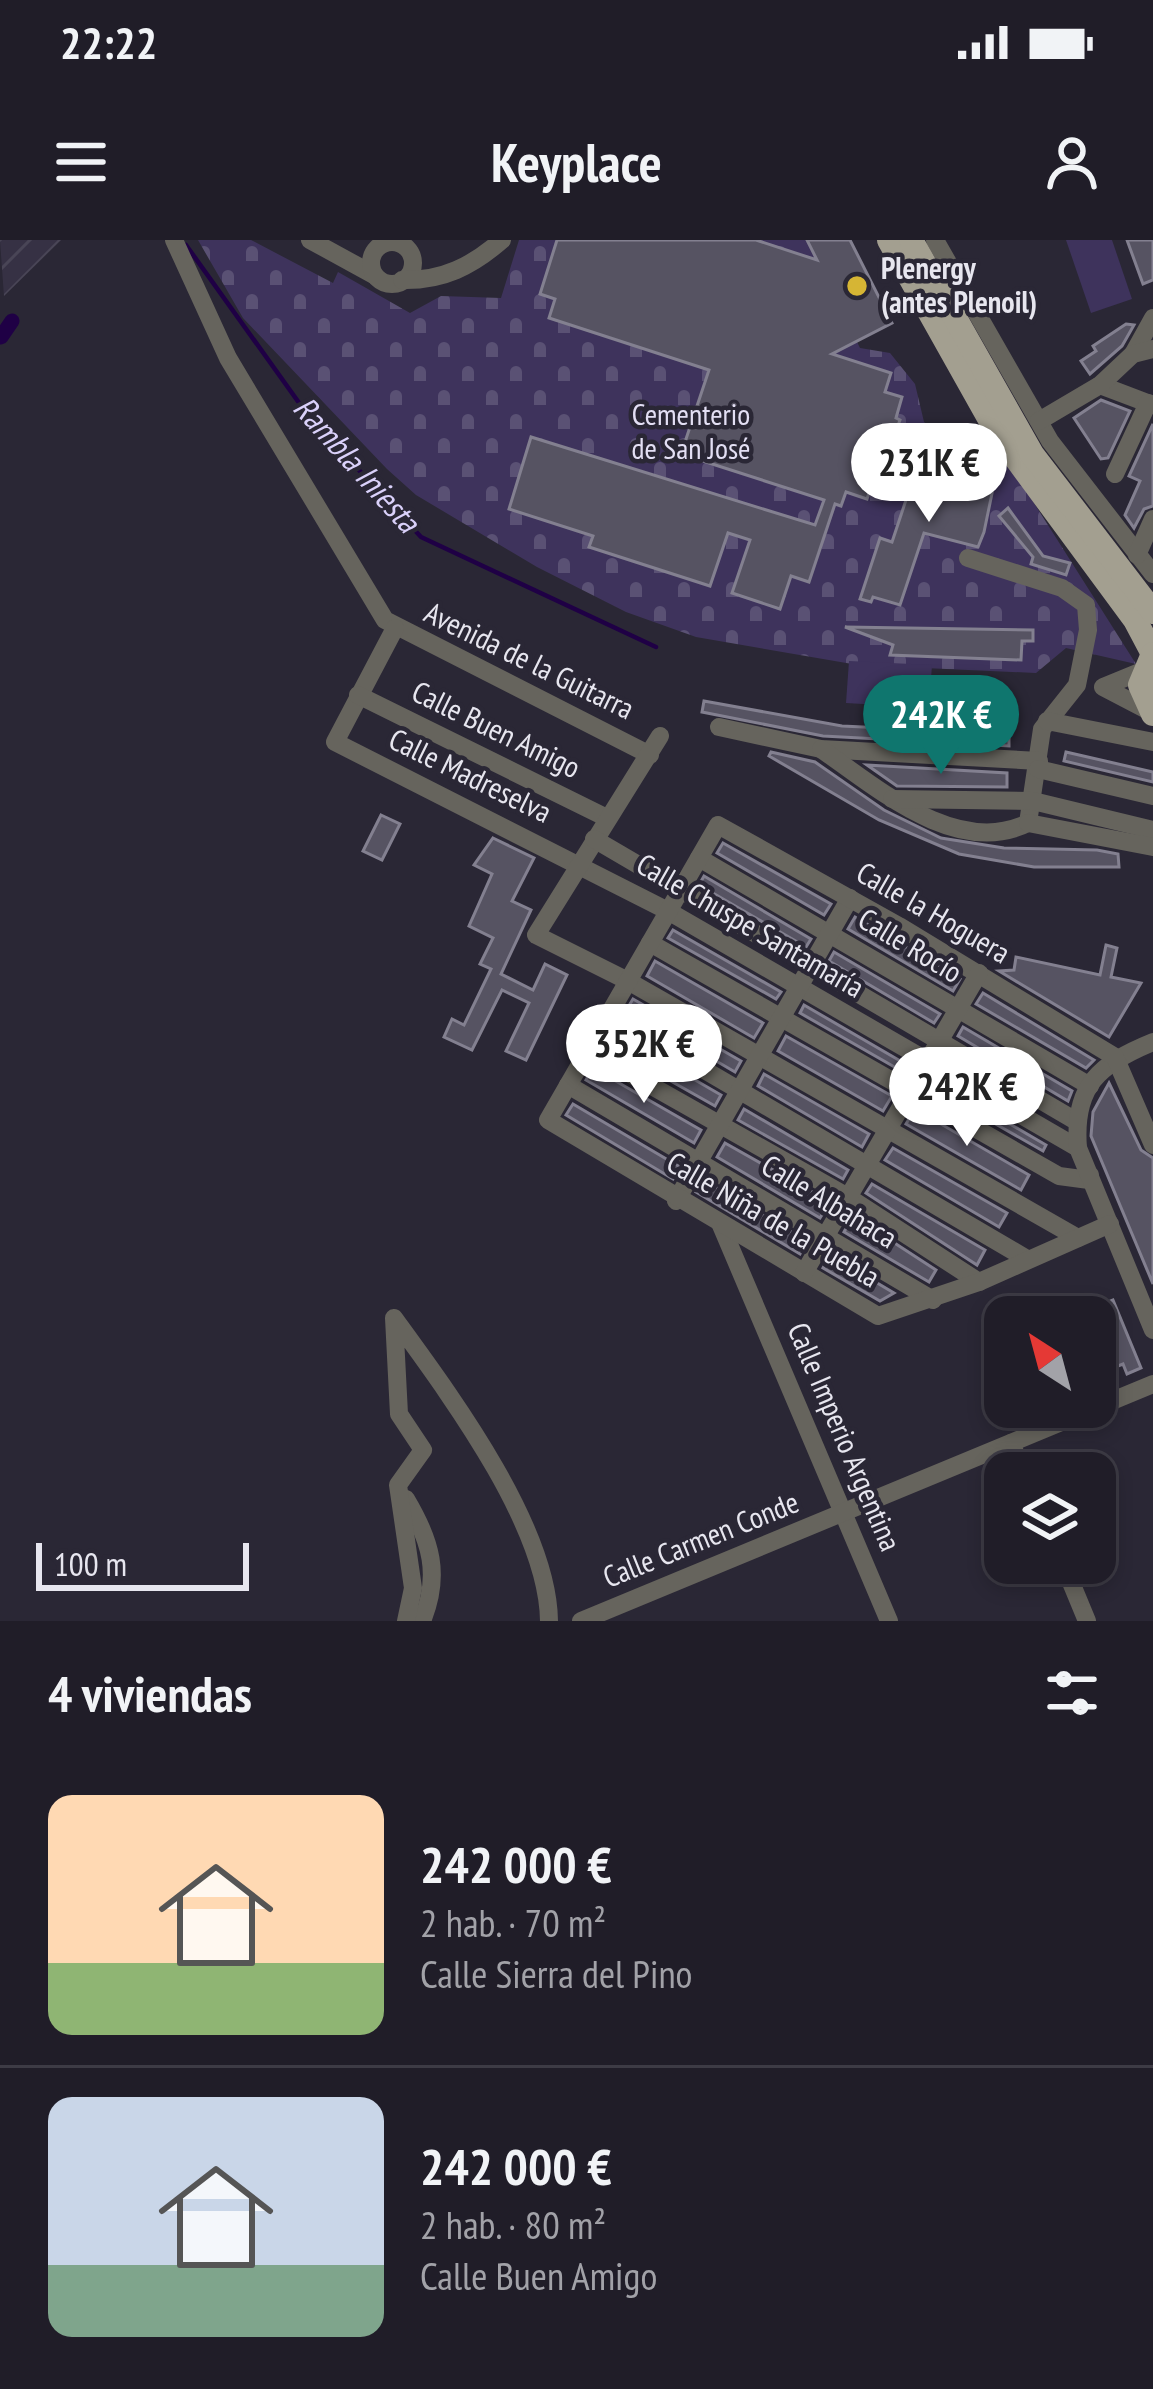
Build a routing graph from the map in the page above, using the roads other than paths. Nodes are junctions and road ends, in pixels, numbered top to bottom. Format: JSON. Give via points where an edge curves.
{"nodes":[{"id":1,"x":174,"y":240,"type":"edge"},
{"id":2,"x":310,"y":240,"type":"edge"},
{"id":3,"x":502,"y":240,"type":"edge"},
{"id":4,"x":889,"y":240,"type":"edge"},
{"id":5,"x":911,"y":240,"type":"edge"},
{"id":6,"x":935,"y":240,"type":"edge"},
{"id":7,"x":374,"y":249,"type":"junction"},
{"id":8,"x":342,"y":254,"type":"junction"},
{"id":9,"x":416,"y":261,"type":"junction"},
{"id":10,"x":454,"y":272,"type":"junction"},
{"id":11,"x":374,"y":276,"type":"junction"},
{"id":12,"x":402,"y":280,"type":"junction"},
{"id":13,"x":1153,"y":318,"type":"edge"},
{"id":14,"x":1143,"y":351,"type":"edge"},
{"id":15,"x":1100,"y":386,"type":"junction"},
{"id":16,"x":1151,"y":404,"type":"edge"},
{"id":17,"x":1039,"y":421,"type":"junction"},
{"id":18,"x":1115,"y":474,"type":"dead end"},
{"id":19,"x":1153,"y":519,"type":"edge"},
{"id":20,"x":1137,"y":555,"type":"junction"},
{"id":21,"x":968,"y":558,"type":"dead end"},
{"id":22,"x":1153,"y":574,"type":"edge"},
{"id":23,"x":1153,"y":612,"type":"edge"},
{"id":24,"x":395,"y":628,"type":"junction"},
{"id":25,"x":1149,"y":660,"type":"edge"},
{"id":26,"x":1078,"y":680,"type":"junction"},
{"id":27,"x":1103,"y":687,"type":"junction"},
{"id":28,"x":358,"y":695,"type":"junction"},
{"id":29,"x":1151,"y":713,"type":"edge"},
{"id":30,"x":1047,"y":722,"type":"junction"},
{"id":31,"x":719,"y":727,"type":"dead end"},
{"id":32,"x":660,"y":736,"type":"dead end"},
{"id":33,"x":1153,"y":742,"type":"edge"},
{"id":34,"x":821,"y":749,"type":"junction"},
{"id":35,"x":650,"y":755,"type":"junction"},
{"id":36,"x":1038,"y":765,"type":"junction"},
{"id":37,"x":1153,"y":796,"type":"edge"},
{"id":38,"x":892,"y":799,"type":"junction"},
{"id":39,"x":1033,"y":801,"type":"junction"},
{"id":40,"x":607,"y":818,"type":"junction"},
{"id":41,"x":1028,"y":823,"type":"junction"},
{"id":42,"x":1153,"y":830,"type":"edge"},
{"id":43,"x":594,"y":839,"type":"junction"},
{"id":44,"x":1153,"y":847,"type":"edge"},
{"id":45,"x":699,"y":858,"type":"junction"},
{"id":46,"x":579,"y":863,"type":"junction"},
{"id":47,"x":681,"y":890,"type":"junction"},
{"id":48,"x":850,"y":898,"type":"junction"},
{"id":49,"x":668,"y":911,"type":"junction"},
{"id":50,"x":830,"y":932,"type":"junction"},
{"id":51,"x":650,"y":943,"type":"junction"},
{"id":52,"x":812,"y":964,"type":"junction"},
{"id":53,"x":979,"y":973,"type":"junction"},
{"id":54,"x":628,"y":981,"type":"junction"},
{"id":55,"x":797,"y":988,"type":"junction"},
{"id":56,"x":958,"y":1009,"type":"junction"},
{"id":57,"x":609,"y":1014,"type":"junction"},
{"id":58,"x":780,"y":1019,"type":"junction"},
{"id":59,"x":939,"y":1042,"type":"junction"},
{"id":60,"x":1153,"y":1042,"type":"edge"},
{"id":61,"x":588,"y":1050,"type":"junction"},
{"id":62,"x":759,"y":1055,"type":"junction"},
{"id":63,"x":1115,"y":1057,"type":"junction"},
{"id":64,"x":927,"y":1062,"type":"junction"},
{"id":65,"x":568,"y":1085,"type":"junction"},
{"id":66,"x":1090,"y":1086,"type":"junction"},
{"id":67,"x":739,"y":1090,"type":"junction"},
{"id":68,"x":909,"y":1093,"type":"junction"},
{"id":69,"x":1076,"y":1121,"type":"junction"},
{"id":70,"x":721,"y":1123,"type":"junction"},
{"id":71,"x":888,"y":1130,"type":"junction"},
{"id":72,"x":1153,"y":1145,"type":"edge"},
{"id":73,"x":1078,"y":1148,"type":"junction"},
{"id":74,"x":700,"y":1159,"type":"junction"},
{"id":75,"x":868,"y":1164,"type":"junction"},
{"id":76,"x":1090,"y":1175,"type":"junction"},
{"id":77,"x":848,"y":1197,"type":"junction"},
{"id":78,"x":676,"y":1201,"type":"junction"},
{"id":79,"x":720,"y":1223,"type":"junction"},
{"id":80,"x":1110,"y":1224,"type":"junction"},
{"id":81,"x":826,"y":1235,"type":"junction"},
{"id":82,"x":1078,"y":1238,"type":"junction"},
{"id":83,"x":764,"y":1249,"type":"junction"},
{"id":84,"x":1027,"y":1259,"type":"junction"},
{"id":85,"x":804,"y":1273,"type":"junction"},
{"id":86,"x":744,"y":1276,"type":"junction"},
{"id":87,"x":979,"y":1282,"type":"junction"},
{"id":88,"x":933,"y":1300,"type":"junction"},
{"id":89,"x":1153,"y":1330,"type":"edge"},
{"id":90,"x":1153,"y":1384,"type":"edge"},
{"id":91,"x":1011,"y":1443,"type":"junction"},
{"id":92,"x":1015,"y":1452,"type":"edge"},
{"id":93,"x":398,"y":1485,"type":"junction"},
{"id":94,"x":843,"y":1514,"type":"junction"},
{"id":95,"x":1072,"y":1584,"type":"edge"},
{"id":96,"x":406,"y":1621,"type":"edge"},
{"id":97,"x":422,"y":1621,"type":"edge"},
{"id":98,"x":549,"y":1621,"type":"edge"},
{"id":99,"x":581,"y":1621,"type":"edge"},
{"id":100,"x":889,"y":1621,"type":"edge"},
{"id":101,"x":1087,"y":1621,"type":"edge"}],
"edges":[{"from":1,"to":24,"type":"street","name":"Avenida de la Guitarra","via":[[228,358]]},
{"from":2,"to":8,"type":"street"},
{"from":3,"to":10,"type":"street"},
{"from":4,"to":25,"type":"main road","via":[[998,434],[1135,620]]},
{"from":5,"to":23,"type":"main road","via":[[1032,454]]},
{"from":6,"to":17,"type":"street"},
{"from":7,"to":8,"type":"street"},
{"from":7,"to":9,"type":"street","via":[[404,248]]},
{"from":7,"to":11,"type":"street"},
{"from":8,"to":11,"type":"street"},
{"from":9,"to":10,"type":"street"},
{"from":9,"to":12,"type":"street"},
{"from":10,"to":12,"type":"street"},
{"from":11,"to":12,"type":"street"},
{"from":13,"to":14,"type":"street"},
{"from":14,"to":15,"type":"street"},
{"from":15,"to":16,"type":"street"},
{"from":15,"to":17,"type":"street"},
{"from":16,"to":18,"type":"street"},
{"from":17,"to":20,"type":"street"},
{"from":19,"to":20,"type":"street"},
{"from":20,"to":22,"type":"street"},
{"from":21,"to":26,"type":"street","via":[[1080,597],[1088,630]]},
{"from":24,"to":28,"type":"street"},
{"from":24,"to":35,"type":"street","name":"Avenida de la Guitarra"},
{"from":25,"to":27,"type":"street"},
{"from":25,"to":29,"type":"main road","via":[[1140,685]]},
{"from":26,"to":27,"type":"street"},
{"from":26,"to":30,"type":"street"},
{"from":27,"to":29,"type":"street"},
{"from":28,"to":40,"type":"street","name":"Calle Buen Amigo"},
{"from":28,"to":46,"type":"street","name":"Calle Madreselva","via":[[334,742]]},
{"from":30,"to":33,"type":"street"},
{"from":30,"to":36,"type":"street"},
{"from":31,"to":34,"type":"street"},
{"from":32,"to":35,"type":"street"},
{"from":34,"to":36,"type":"street"},
{"from":34,"to":38,"type":"street"},
{"from":35,"to":40,"type":"street"},
{"from":36,"to":37,"type":"street"},
{"from":36,"to":39,"type":"street"},
{"from":38,"to":39,"type":"street"},
{"from":38,"to":41,"type":"street","via":[[963,831],[1006,834]]},
{"from":39,"to":41,"type":"street"},
{"from":39,"to":42,"type":"street"},
{"from":40,"to":43,"type":"street"},
{"from":41,"to":44,"type":"street"},
{"from":43,"to":46,"type":"street"},
{"from":43,"to":47,"type":"street","name":"Calle Chuspe Santamaría"},
{"from":45,"to":47,"type":"street"},
{"from":45,"to":48,"type":"street","name":"Calle la Hoguera","via":[[718,825]]},
{"from":45,"to":50,"type":"street","name":"Calle Rocío"},
{"from":46,"to":49,"type":"street","name":"Calle Chuspe Santamaría"},
{"from":46,"to":54,"type":"street","via":[[536,935]]},
{"from":47,"to":49,"type":"street"},
{"from":47,"to":52,"type":"street","name":"Calle Chuspe Santamaría"},
{"from":48,"to":50,"type":"street"},
{"from":48,"to":53,"type":"street","name":"Calle la Hoguera"},
{"from":49,"to":51,"type":"street"},
{"from":49,"to":55,"type":"street","name":"Calle Chuspe Santamaría"},
{"from":50,"to":52,"type":"street"},
{"from":50,"to":56,"type":"street","name":"Calle Rocío"},
{"from":51,"to":54,"type":"street"},
{"from":51,"to":58,"type":"street"},
{"from":52,"to":55,"type":"street"},
{"from":52,"to":59,"type":"street","name":"Calle Chuspe Santamaría"},
{"from":53,"to":56,"type":"street"},
{"from":53,"to":63,"type":"street","name":"Calle la Hoguera"},
{"from":54,"to":57,"type":"street"},
{"from":54,"to":62,"type":"street"},
{"from":55,"to":58,"type":"street"},
{"from":55,"to":64,"type":"street","name":"Calle Chuspe Santamaría"},
{"from":56,"to":59,"type":"street"},
{"from":56,"to":66,"type":"street","name":"Calle Rocío"},
{"from":57,"to":61,"type":"street"},
{"from":57,"to":67,"type":"street"},
{"from":58,"to":62,"type":"street"},
{"from":58,"to":68,"type":"street"},
{"from":59,"to":64,"type":"street"},
{"from":59,"to":69,"type":"street","name":"Calle Chuspe Santamaría"},
{"from":60,"to":63,"type":"street"},
{"from":61,"to":65,"type":"street"},
{"from":61,"to":70,"type":"street"},
{"from":62,"to":67,"type":"street"},
{"from":62,"to":71,"type":"street"},
{"from":63,"to":66,"type":"street"},
{"from":63,"to":72,"type":"street"},
{"from":64,"to":68,"type":"street"},
{"from":64,"to":73,"type":"street","name":"Calle Chuspe Santamaría"},
{"from":65,"to":74,"type":"street","name":"Calle Albahaca"},
{"from":65,"to":78,"type":"street","name":"Calle Niña de la Puebla","via":[[548,1120]]},
{"from":66,"to":69,"type":"street"},
{"from":67,"to":70,"type":"street"},
{"from":67,"to":75,"type":"street"},
{"from":68,"to":71,"type":"street"},
{"from":68,"to":76,"type":"street","via":[[1059,1177]]},
{"from":69,"to":73,"type":"street"},
{"from":70,"to":74,"type":"street"},
{"from":70,"to":77,"type":"street"},
{"from":71,"to":75,"type":"street"},
{"from":71,"to":82,"type":"street"},
{"from":73,"to":76,"type":"street"},
{"from":74,"to":78,"type":"street"},
{"from":74,"to":81,"type":"street","name":"Calle Albahaca"},
{"from":75,"to":77,"type":"street"},
{"from":75,"to":84,"type":"street"},
{"from":76,"to":80,"type":"street"},
{"from":77,"to":81,"type":"street"},
{"from":77,"to":87,"type":"street"},
{"from":78,"to":79,"type":"street","name":"Calle Niña de la Puebla"},
{"from":79,"to":83,"type":"street","name":"Calle Niña de la Puebla"},
{"from":79,"to":86,"type":"street","name":"Calle Imperio Argentina"},
{"from":80,"to":82,"type":"street","name":"Calle Niña de la Puebla"},
{"from":80,"to":89,"type":"street"},
{"from":81,"to":85,"type":"street"},
{"from":81,"to":88,"type":"street","name":"Calle Albahaca"},
{"from":82,"to":84,"type":"street","name":"Calle Niña de la Puebla"},
{"from":83,"to":85,"type":"street","name":"Calle Niña de la Puebla"},
{"from":83,"to":86,"type":"street"},
{"from":84,"to":87,"type":"street","name":"Calle Niña de la Puebla"},
{"from":85,"to":88,"type":"street","name":"Calle Niña de la Puebla","via":[[878,1316]]},
{"from":86,"to":94,"type":"street","name":"Calle Imperio Argentina"},
{"from":87,"to":88,"type":"street","name":"Calle Niña de la Puebla"},
{"from":90,"to":91,"type":"street","name":"Calle Carmen Conde"},
{"from":91,"to":92,"type":"street"},
{"from":91,"to":94,"type":"street","name":"Calle Carmen Conde"},
{"from":93,"to":96,"type":"street","via":[[413,1588]]},
{"from":93,"to":97,"type":"street","via":[[435,1567]]},
{"from":93,"to":98,"type":"street","via":[[423,1450],[399,1414],[394,1318],[528,1530],[548,1586]]},
{"from":94,"to":99,"type":"street","name":"Calle Carmen Conde"},
{"from":94,"to":100,"type":"street","name":"Calle Imperio Argentina"},
{"from":95,"to":101,"type":"street"}]}
